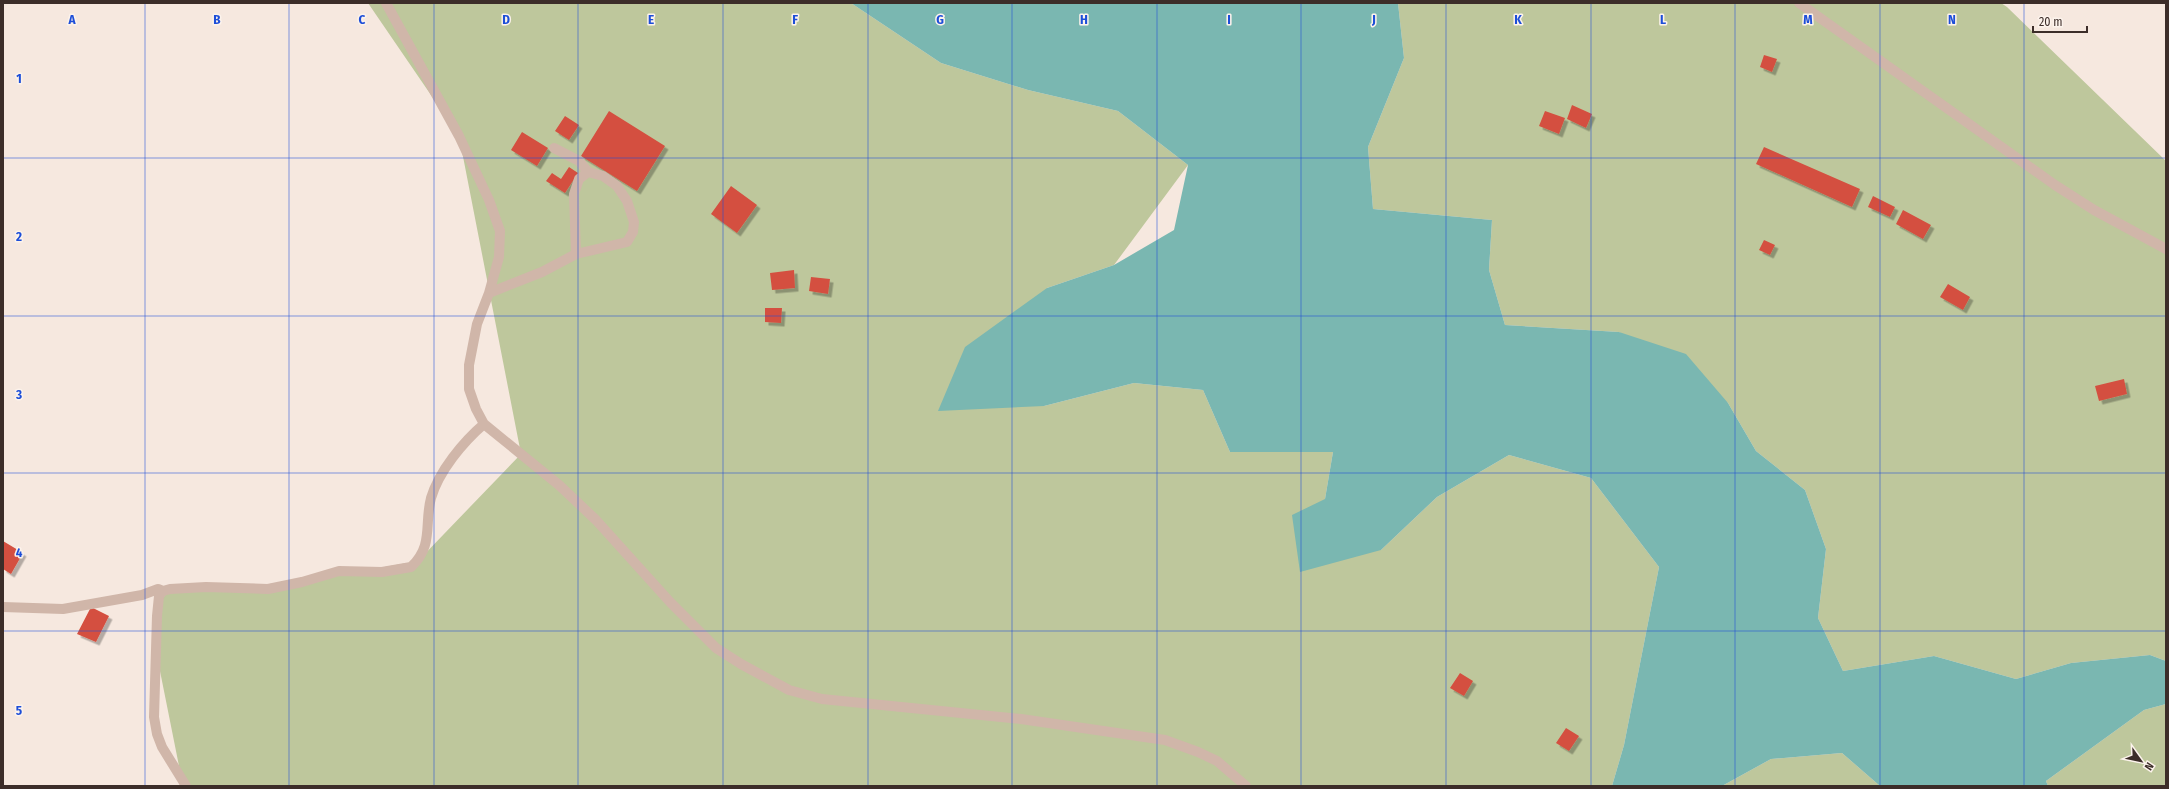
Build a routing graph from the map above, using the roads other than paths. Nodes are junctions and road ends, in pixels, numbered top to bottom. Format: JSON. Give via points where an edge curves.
{"nodes":[{"id":1,"x":386,"y":3,"type":"edge"},
{"id":2,"x":1799,"y":3,"type":"edge"},
{"id":3,"x":554,"y":148,"type":"dead end"},
{"id":4,"x":588,"y":172,"type":"junction"},
{"id":5,"x":2166,"y":249,"type":"edge"},
{"id":6,"x":576,"y":254,"type":"junction"},
{"id":7,"x":489,"y":293,"type":"junction"},
{"id":8,"x":484,"y":424,"type":"junction"},
{"id":9,"x":163,"y":591,"type":"junction"},
{"id":10,"x":3,"y":607,"type":"edge"},
{"id":11,"x":186,"y":786,"type":"edge"},
{"id":12,"x":1246,"y":786,"type":"edge"}],
"edges":[{"from":1,"to":7,"type":"street","via":[[459,136],[489,200],[500,231],[499,257]]},
{"from":2,"to":5,"type":"street","via":[[2055,185],[2094,210]]},
{"from":3,"to":4,"type":"street","via":[[579,161]]},
{"from":4,"to":6,"type":"street","via":[[578,179],[574,194]]},
{"from":4,"to":6,"type":"street","via":[[603,176],[617,186],[627,201],[634,222],[633,232],[627,242]]},
{"from":6,"to":7,"type":"street","via":[[542,272]]},
{"from":7,"to":8,"type":"street","via":[[477,324],[469,365],[469,389]]},
{"from":8,"to":9,"type":"street","via":[[467,438],[434,489],[430,500],[424,552],[411,567],[382,572],[339,571],[268,589],[206,587]]},
{"from":8,"to":12,"type":"street","via":[[559,484],[716,648],[789,690],[822,699],[1021,719],[1165,740],[1217,761]]},
{"from":9,"to":10,"type":"street","via":[[158,589],[142,595],[63,608]]},
{"from":9,"to":11,"type":"street","via":[[157,616],[154,717],[162,747]]}]}
